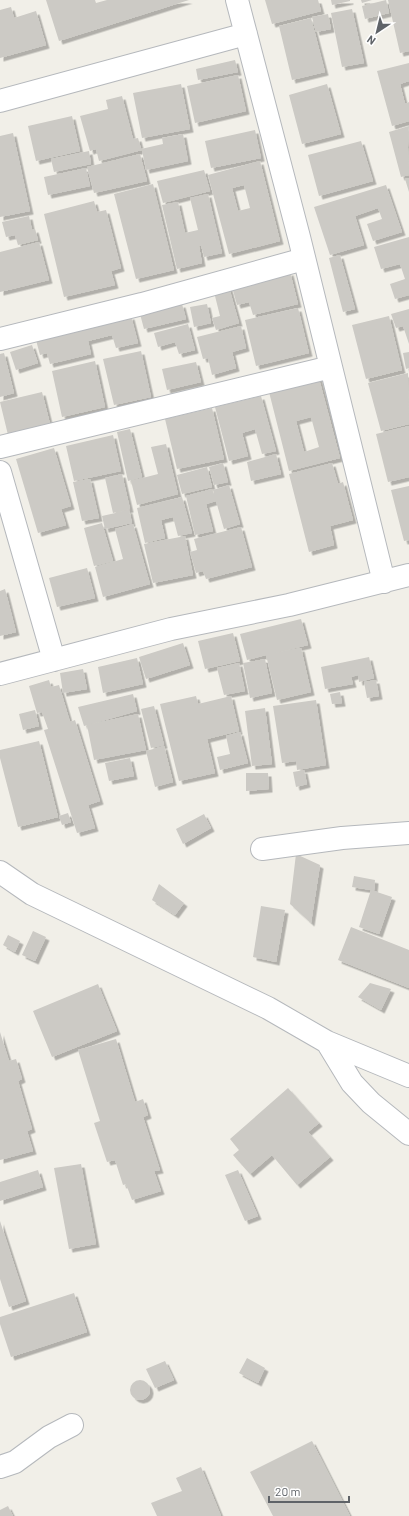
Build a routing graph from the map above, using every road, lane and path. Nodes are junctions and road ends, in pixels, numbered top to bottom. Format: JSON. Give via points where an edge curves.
{"nodes":[{"id":1,"x":237,"y":0,"type":"edge"},
{"id":2,"x":246,"y":34,"type":"junction"},
{"id":3,"x":0,"y":101,"type":"edge"},
{"id":4,"x":304,"y":259,"type":"junction"},
{"id":5,"x":0,"y":339,"type":"edge"},
{"id":6,"x":331,"y":367,"type":"junction"},
{"id":7,"x":0,"y":447,"type":"edge"},
{"id":8,"x":0,"y":472,"type":"edge"},
{"id":9,"x":409,"y":575,"type":"edge"},
{"id":10,"x":384,"y":582,"type":"junction"},
{"id":11,"x":54,"y":660,"type":"junction"},
{"id":12,"x":0,"y":674,"type":"edge"},
{"id":13,"x":409,"y":833,"type":"edge"},
{"id":14,"x":262,"y":849,"type":"dead end"},
{"id":15,"x":0,"y":872,"type":"edge"},
{"id":16,"x":327,"y":1042,"type":"junction"},
{"id":17,"x":409,"y":1076,"type":"edge"},
{"id":18,"x":409,"y":1134,"type":"edge"},
{"id":19,"x":72,"y":1425,"type":"dead end"},
{"id":20,"x":0,"y":1467,"type":"edge"}],
"edges":[{"from":1,"to":2,"type":"street"},
{"from":2,"to":3,"type":"street"},
{"from":2,"to":4,"type":"street"},
{"from":4,"to":5,"type":"street","via":[[142,304]]},
{"from":4,"to":6,"type":"street"},
{"from":6,"to":7,"type":"street"},
{"from":6,"to":10,"type":"street"},
{"from":8,"to":11,"type":"street"},
{"from":9,"to":10,"type":"street"},
{"from":10,"to":11,"type":"street","via":[[171,629]]},
{"from":11,"to":12,"type":"street"},
{"from":13,"to":14,"type":"street","via":[[342,838]]},
{"from":15,"to":16,"type":"street","via":[[32,894],[268,1008]]},
{"from":16,"to":17,"type":"street"},
{"from":16,"to":18,"type":"street","via":[[352,1083],[371,1103]]},
{"from":19,"to":20,"type":"street","via":[[49,1437],[15,1462]]}]}
